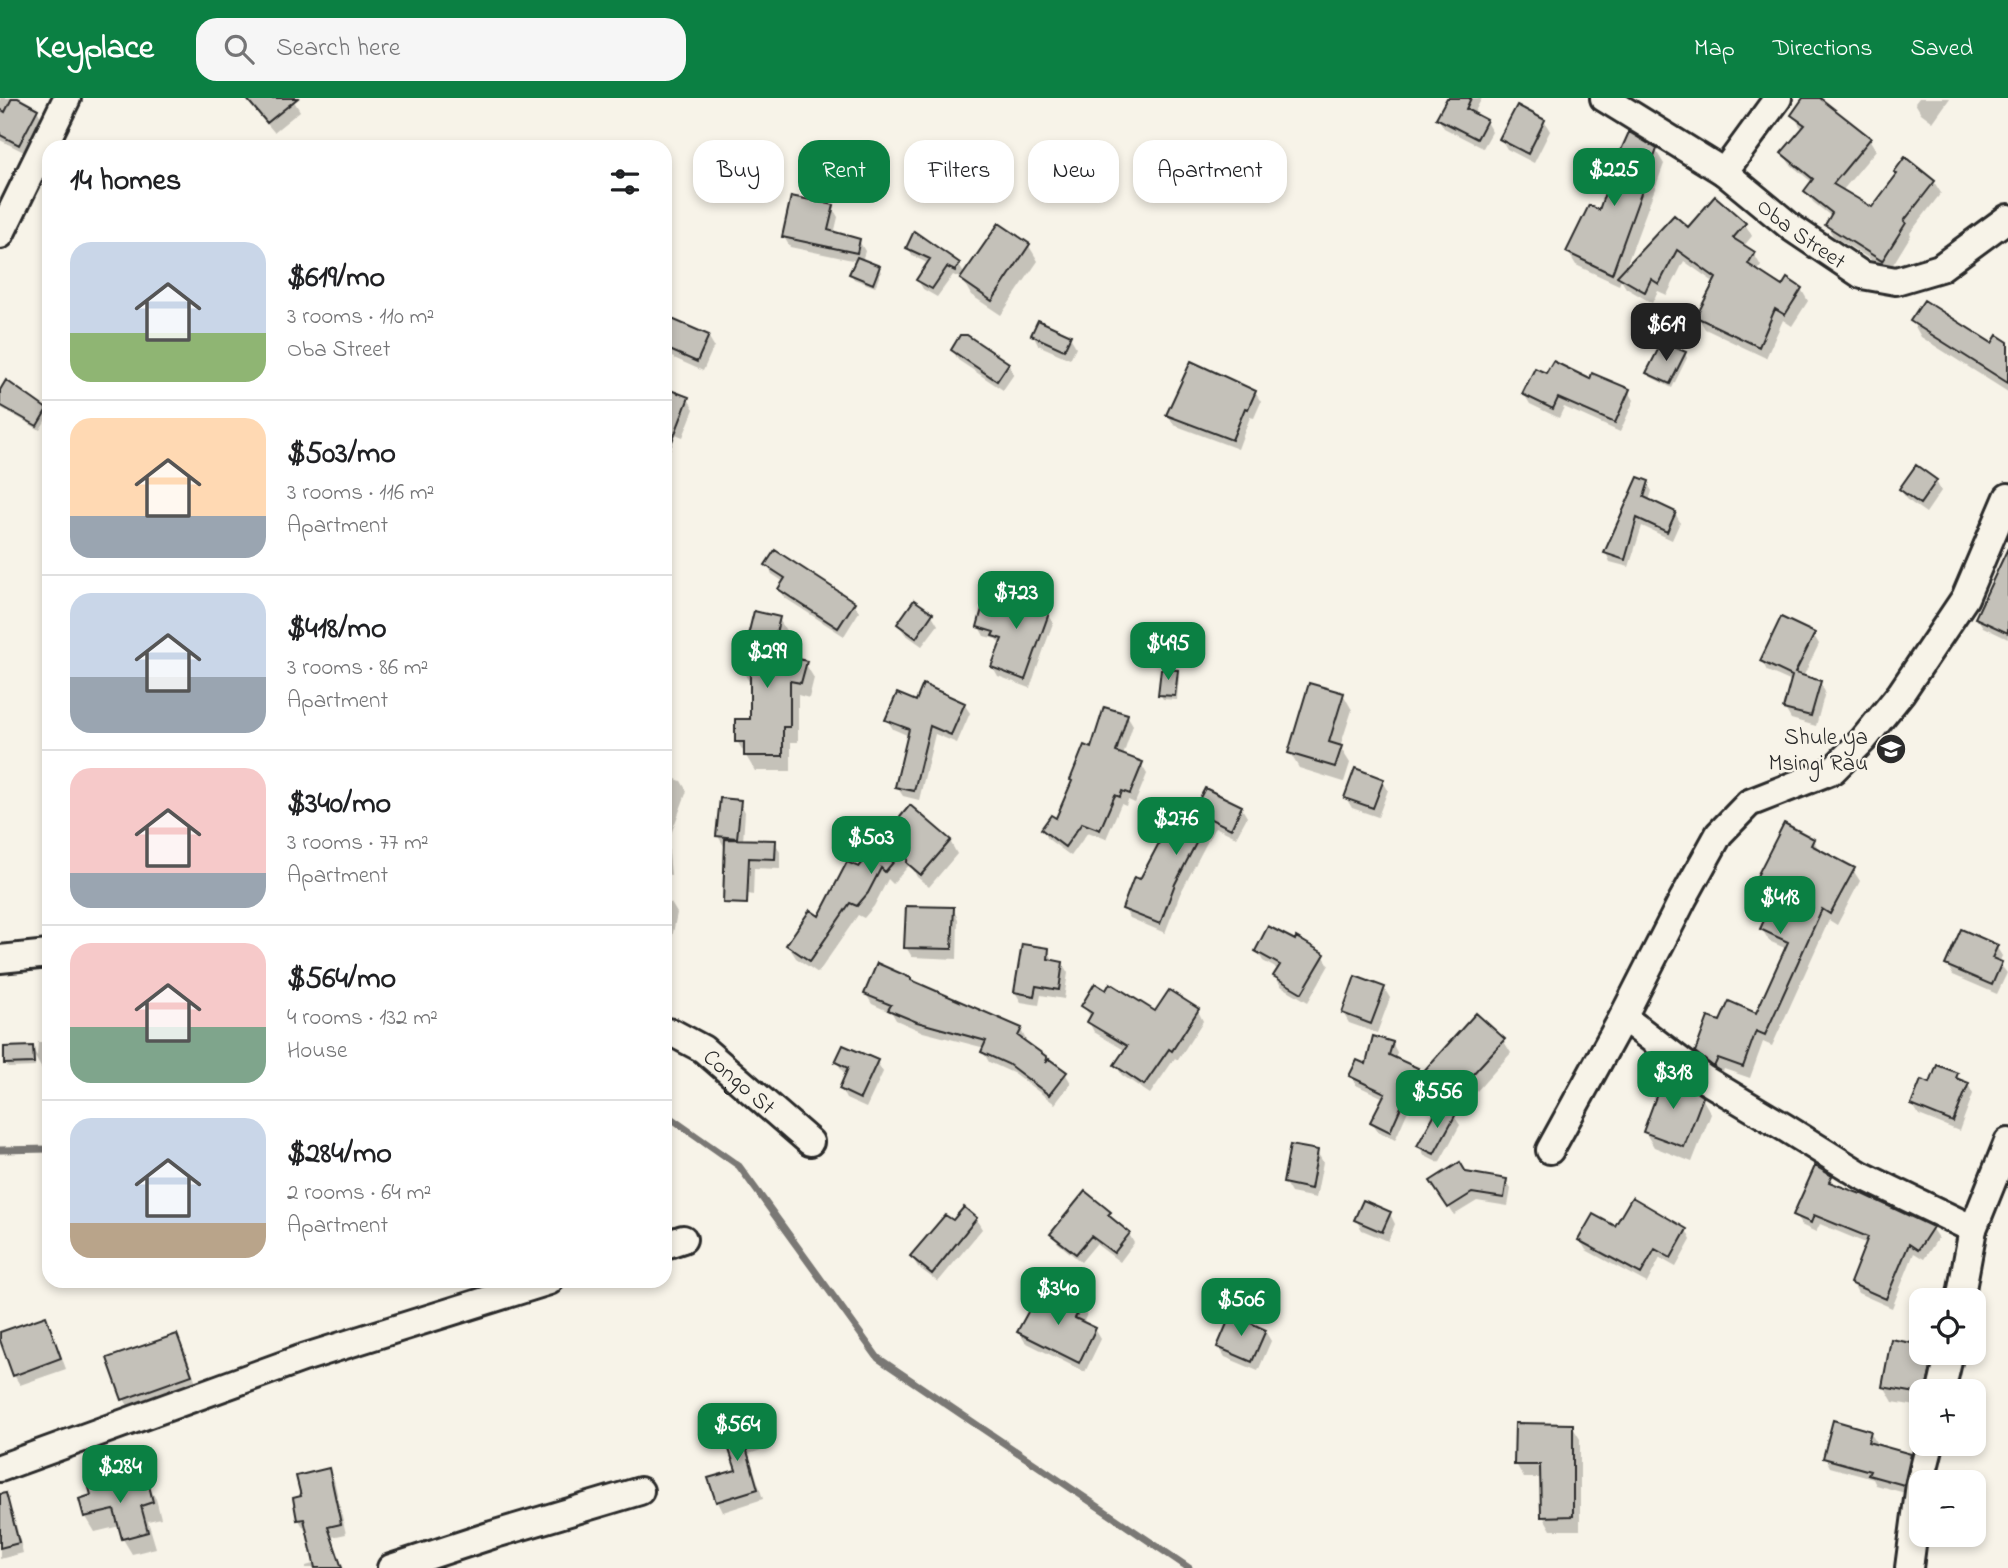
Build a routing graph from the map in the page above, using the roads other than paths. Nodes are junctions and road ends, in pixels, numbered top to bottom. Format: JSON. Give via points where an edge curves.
{"nodes":[{"id":1,"x":67,"y":98,"type":"edge"},
{"id":2,"x":1604,"y":98,"type":"edge"},
{"id":3,"x":1777,"y":98,"type":"edge"},
{"id":4,"x":46,"y":140,"type":"edge"},
{"id":5,"x":42,"y":149,"type":"edge"},
{"id":6,"x":1724,"y":172,"type":"junction"},
{"id":7,"x":2008,"y":218,"type":"edge"},
{"id":8,"x":0,"y":235,"type":"edge"},
{"id":9,"x":2008,"y":498,"type":"edge"},
{"id":10,"x":42,"y":955,"type":"edge"},
{"id":11,"x":0,"y":959,"type":"edge"},
{"id":12,"x":1623,"y":1017,"type":"junction"},
{"id":13,"x":672,"y":1033,"type":"edge"},
{"id":14,"x":810,"y":1142,"type":"dead end"},
{"id":15,"x":2008,"y":1142,"type":"edge"},
{"id":16,"x":1550,"y":1150,"type":"dead end"},
{"id":17,"x":1973,"y":1229,"type":"junction"},
{"id":18,"x":527,"y":1288,"type":"edge"},
{"id":19,"x":1962,"y":1288,"type":"edge"},
{"id":20,"x":1927,"y":1456,"type":"edge"},
{"id":21,"x":0,"y":1468,"type":"edge"},
{"id":22,"x":640,"y":1491,"type":"dead end"},
{"id":23,"x":391,"y":1568,"type":"edge"},
{"id":24,"x":1909,"y":1568,"type":"edge"}],
"edges":[{"from":1,"to":4,"type":"street"},
{"from":2,"to":6,"type":"street","name":"Oba Street"},
{"from":3,"to":6,"type":"street"},
{"from":5,"to":8,"type":"street"},
{"from":6,"to":7,"type":"street","name":"Oba Street","via":[[1793,228],[1862,275],[1896,281],[1940,268]]},
{"from":9,"to":12,"type":"street","via":[[1965,598],[1863,740],[1833,770],[1749,803],[1719,834]]},
{"from":10,"to":11,"type":"street"},
{"from":12,"to":16,"type":"street"},
{"from":12,"to":17,"type":"street","via":[[1704,1079],[1861,1175]]},
{"from":13,"to":14,"type":"street","name":"Congo St","via":[[703,1049]]},
{"from":15,"to":17,"type":"street"},
{"from":17,"to":19,"type":"street"},
{"from":18,"to":21,"type":"street","via":[[303,1358]]},
{"from":20,"to":24,"type":"street"},
{"from":22,"to":23,"type":"street"}]}
